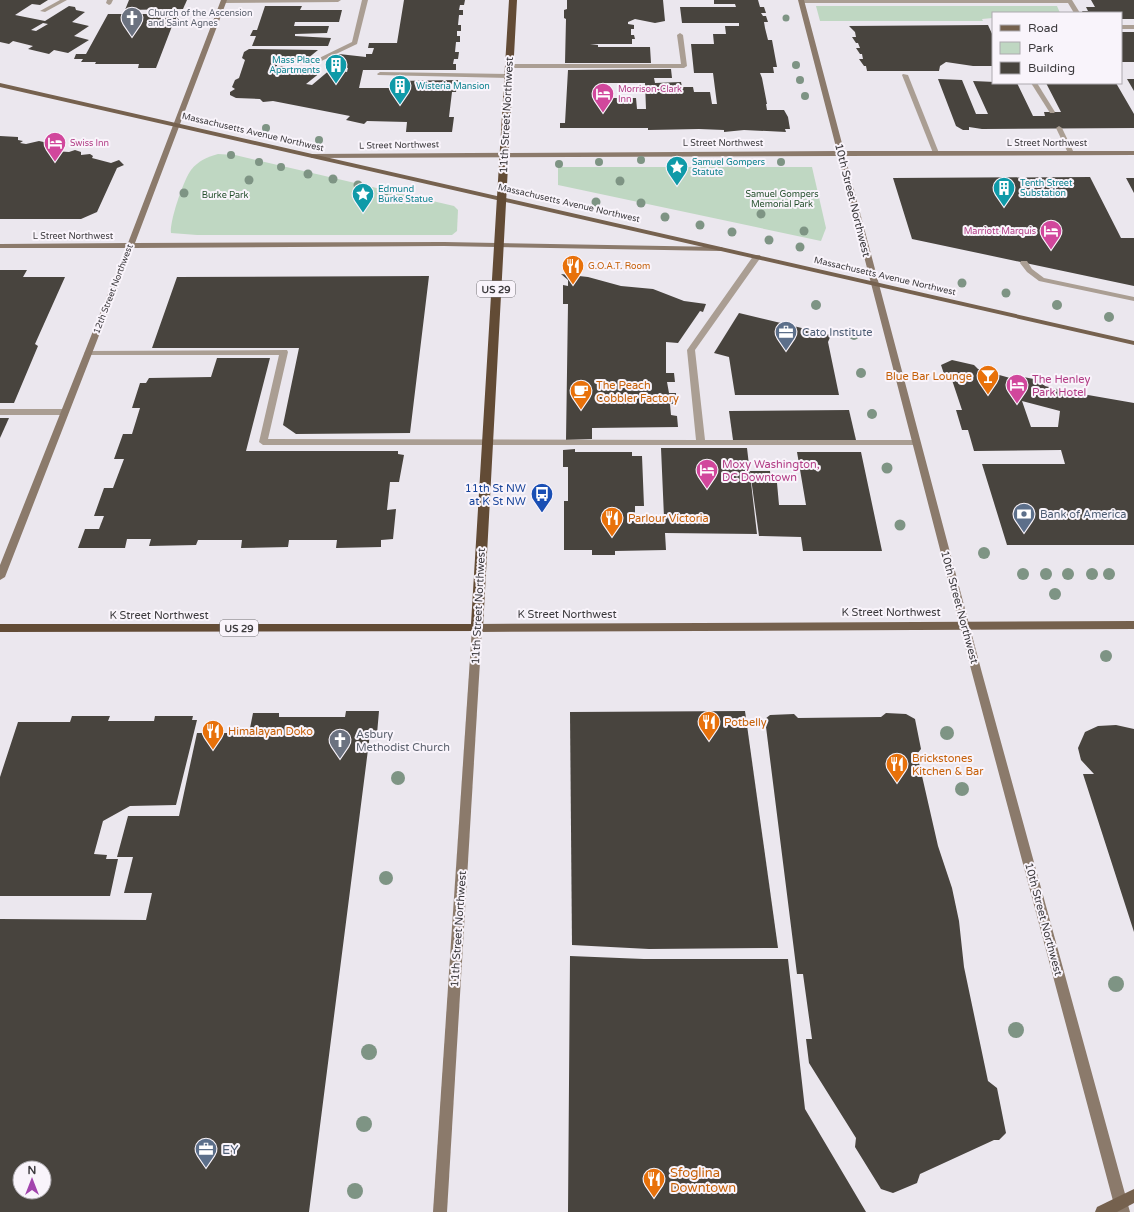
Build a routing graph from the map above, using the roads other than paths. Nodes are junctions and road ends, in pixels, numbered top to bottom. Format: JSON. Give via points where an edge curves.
{"nodes":[{"id":1,"x":64,"y":0,"type":"edge"},
{"id":2,"x":338,"y":0,"type":"edge"},
{"id":3,"x":365,"y":0,"type":"edge"},
{"id":4,"x":513,"y":0,"type":"edge"},
{"id":5,"x":224,"y":1,"type":"edge"},
{"id":6,"x":801,"y":1,"type":"edge"},
{"id":7,"x":1069,"y":1,"type":"edge"},
{"id":8,"x":43,"y":11,"type":"dead end"},
{"id":9,"x":1075,"y":12,"type":"edge"},
{"id":10,"x":1122,"y":27,"type":"edge"},
{"id":11,"x":1134,"y":27,"type":"edge"},
{"id":12,"x":680,"y":35,"type":"dead end"},
{"id":13,"x":311,"y":64,"type":"dead end"},
{"id":14,"x":509,"y":66,"type":"junction"},
{"id":15,"x":380,"y":74,"type":"dead end"},
{"id":16,"x":905,"y":75,"type":"dead end"},
{"id":17,"x":509,"y":76,"type":"junction"},
{"id":18,"x":1035,"y":84,"type":"edge"},
{"id":19,"x":0,"y":85,"type":"edge"},
{"id":20,"x":1052,"y":112,"type":"dead end"},
{"id":21,"x":178,"y":125,"type":"junction"},
{"id":22,"x":1059,"y":128,"type":"dead end"},
{"id":23,"x":841,"y":153,"type":"junction"},
{"id":24,"x":936,"y":153,"type":"junction"},
{"id":25,"x":1071,"y":153,"type":"junction"},
{"id":26,"x":1134,"y":153,"type":"edge"},
{"id":27,"x":504,"y":154,"type":"junction"},
{"id":28,"x":312,"y":156,"type":"junction"},
{"id":29,"x":501,"y":198,"type":"junction"},
{"id":30,"x":130,"y":245,"type":"junction"},
{"id":31,"x":498,"y":245,"type":"junction"},
{"id":32,"x":0,"y":246,"type":"edge"},
{"id":33,"x":721,"y":249,"type":"junction"},
{"id":34,"x":758,"y":257,"type":"junction"},
{"id":35,"x":1024,"y":263,"type":"dead end"},
{"id":36,"x":874,"y":283,"type":"junction"},
{"id":37,"x":1134,"y":299,"type":"edge"},
{"id":38,"x":1134,"y":342,"type":"edge"},
{"id":39,"x":88,"y":353,"type":"junction"},
{"id":40,"x":0,"y":412,"type":"edge"},
{"id":41,"x":65,"y":412,"type":"junction"},
{"id":42,"x":487,"y":442,"type":"junction"},
{"id":43,"x":701,"y":443,"type":"junction"},
{"id":44,"x":917,"y":443,"type":"junction"},
{"id":45,"x":0,"y":578,"type":"edge"},
{"id":46,"x":964,"y":625,"type":"junction"},
{"id":47,"x":1134,"y":625,"type":"edge"},
{"id":48,"x":0,"y":628,"type":"edge"},
{"id":49,"x":477,"y":628,"type":"junction"},
{"id":50,"x":1134,"y":1196,"type":"edge"},
{"id":51,"x":1122,"y":1207,"type":"edge"},
{"id":52,"x":440,"y":1212,"type":"edge"},
{"id":53,"x":1102,"y":1212,"type":"edge"}],
"edges":[{"from":1,"to":8,"type":"lane"},
{"from":2,"to":5,"type":"lane"},
{"from":3,"to":13,"type":"lane","via":[[355,43]]},
{"from":4,"to":14,"type":"highway","name":"11th Street Northwest","number":"US 29"},
{"from":5,"to":21,"type":"street","name":"12th Street Northwest"},
{"from":6,"to":7,"type":"lane"},
{"from":6,"to":23,"type":"street","name":"10th Street Northwest"},
{"from":7,"to":9,"type":"lane"},
{"from":10,"to":11,"type":"lane"},
{"from":12,"to":14,"type":"lane","via":[[684,66]]},
{"from":14,"to":17,"type":"highway","name":"11th Street Northwest","number":"US 29"},
{"from":15,"to":17,"type":"lane"},
{"from":16,"to":24,"type":"lane"},
{"from":17,"to":27,"type":"highway","name":"11th Street Northwest","number":"US 29"},
{"from":18,"to":20,"type":"lane"},
{"from":19,"to":21,"type":"main road","name":"Massachusetts Avenue Northwest"},
{"from":21,"to":28,"type":"main road","name":"Massachusetts Avenue Northwest"},
{"from":21,"to":30,"type":"street","name":"12th Street Northwest"},
{"from":22,"to":25,"type":"lane"},
{"from":23,"to":24,"type":"street","name":"L Street Northwest"},
{"from":23,"to":27,"type":"street","name":"L Street Northwest"},
{"from":23,"to":36,"type":"street","name":"10th Street Northwest"},
{"from":24,"to":25,"type":"street","name":"L Street Northwest"},
{"from":25,"to":26,"type":"street","name":"L Street Northwest"},
{"from":27,"to":28,"type":"street","name":"L Street Northwest"},
{"from":27,"to":29,"type":"highway","name":"11th Street Northwest","number":"US 29"},
{"from":28,"to":29,"type":"main road","name":"Massachusetts Avenue Northwest"},
{"from":29,"to":31,"type":"highway","name":"11th Street Northwest","number":"US 29"},
{"from":29,"to":33,"type":"main road","name":"Massachusetts Avenue Northwest"},
{"from":30,"to":31,"type":"street","name":"L Street Northwest"},
{"from":30,"to":32,"type":"street","name":"L Street Northwest"},
{"from":30,"to":39,"type":"street","name":"12th Street Northwest"},
{"from":31,"to":33,"type":"street","name":"L Street Northwest"},
{"from":31,"to":42,"type":"highway","name":"11th Street Northwest","number":"US 29"},
{"from":33,"to":34,"type":"main road","name":"Massachusetts Avenue Northwest"},
{"from":34,"to":36,"type":"main road","name":"Massachusetts Avenue Northwest"},
{"from":34,"to":43,"type":"lane","via":[[691,350]]},
{"from":35,"to":37,"type":"lane","via":[[1029,272],[1047,283],[1078,286]]},
{"from":36,"to":38,"type":"main road","name":"Massachusetts Avenue Northwest"},
{"from":36,"to":44,"type":"street","name":"10th Street Northwest"},
{"from":39,"to":41,"type":"street","name":"12th Street Northwest"},
{"from":39,"to":42,"type":"lane","via":[[284,352],[263,442]]},
{"from":40,"to":41,"type":"lane"},
{"from":41,"to":45,"type":"street","name":"12th Street Northwest"},
{"from":42,"to":43,"type":"lane"},
{"from":42,"to":49,"type":"highway","name":"11th Street Northwest","number":"US 29"},
{"from":43,"to":44,"type":"lane"},
{"from":44,"to":46,"type":"street","name":"10th Street Northwest"},
{"from":46,"to":47,"type":"main road","name":"K Street Northwest"},
{"from":46,"to":49,"type":"main road","name":"K Street Northwest"},
{"from":46,"to":51,"type":"street","name":"10th Street Northwest"},
{"from":48,"to":49,"type":"highway","name":"K Street Northwest","number":"US 29"},
{"from":49,"to":52,"type":"street","name":"11th Street Northwest"},
{"from":50,"to":51,"type":"main road"},
{"from":51,"to":53,"type":"main road"}]}
